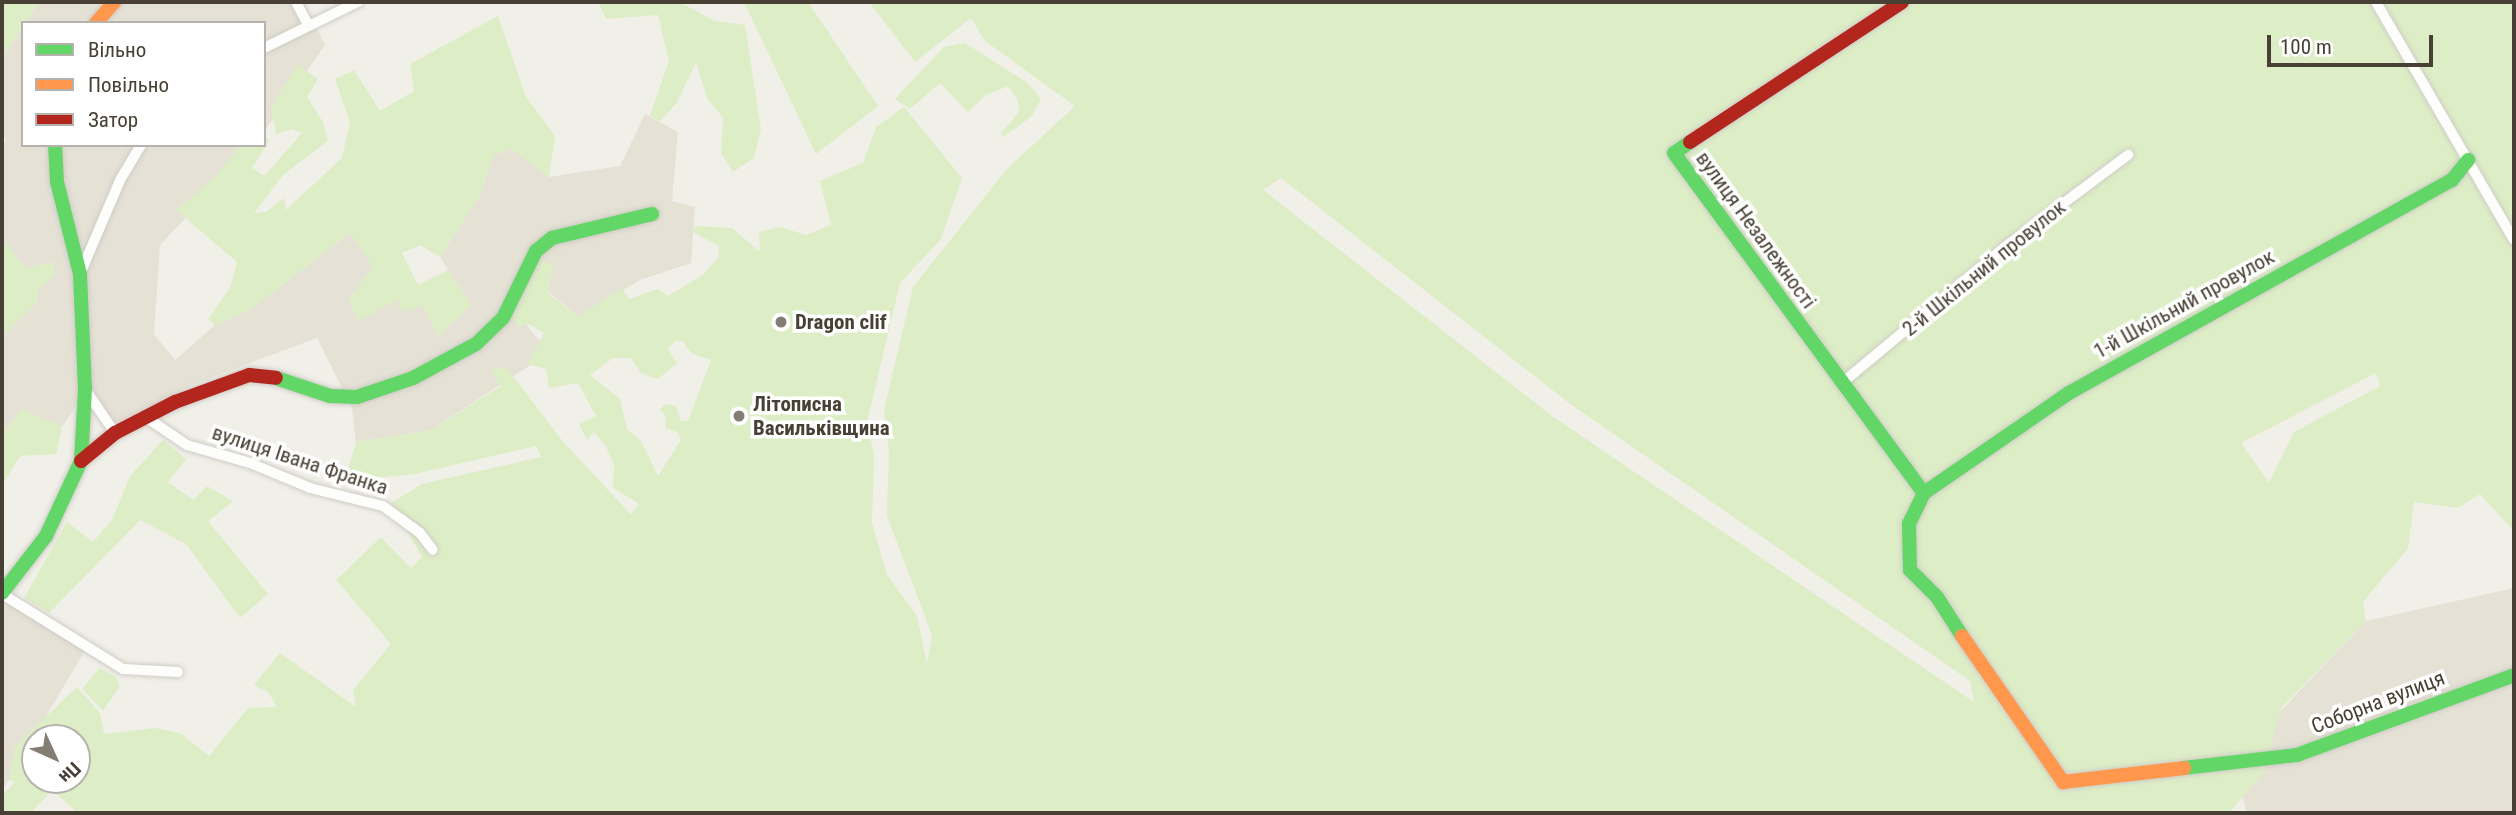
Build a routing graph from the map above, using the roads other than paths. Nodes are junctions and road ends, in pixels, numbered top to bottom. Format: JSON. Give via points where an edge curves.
{"nodes":[{"id":1,"x":114,"y":2,"type":"edge"},
{"id":2,"x":296,"y":2,"type":"edge"},
{"id":3,"x":358,"y":2,"type":"edge"},
{"id":4,"x":1902,"y":2,"type":"edge"},
{"id":5,"x":2376,"y":2,"type":"edge"},
{"id":6,"x":98,"y":21,"type":"edge"},
{"id":7,"x":307,"y":23,"type":"junction"},
{"id":8,"x":266,"y":47,"type":"edge"},
{"id":9,"x":55,"y":147,"type":"edge"},
{"id":10,"x":140,"y":147,"type":"edge"},
{"id":11,"x":2128,"y":155,"type":"dead end"},
{"id":12,"x":2468,"y":160,"type":"junction"},
{"id":13,"x":652,"y":214,"type":"dead end"},
{"id":14,"x":2514,"y":240,"type":"edge"},
{"id":15,"x":80,"y":274,"type":"junction"},
{"id":16,"x":1842,"y":383,"type":"junction"},
{"id":17,"x":85,"y":389,"type":"junction"},
{"id":18,"x":147,"y":418,"type":"junction"},
{"id":19,"x":115,"y":433,"type":"junction"},
{"id":20,"x":81,"y":461,"type":"junction"},
{"id":21,"x":1924,"y":493,"type":"junction"},
{"id":22,"x":433,"y":550,"type":"dead end"},
{"id":23,"x":2,"y":593,"type":"edge"},
{"id":24,"x":178,"y":672,"type":"dead end"},
{"id":25,"x":2514,"y":675,"type":"edge"}],
"edges":[{"from":1,"to":6,"type":"street"},
{"from":2,"to":7,"type":"street"},
{"from":3,"to":7,"type":"street"},
{"from":4,"to":16,"type":"street","name":"вулиця Незалежності","via":[[1674,153]]},
{"from":5,"to":12,"type":"street"},
{"from":7,"to":8,"type":"street"},
{"from":9,"to":15,"type":"street","via":[[57,182]]},
{"from":10,"to":15,"type":"street","via":[[120,180]]},
{"from":11,"to":16,"type":"street","name":"2-й Шкільний провулок","via":[[2005,247]]},
{"from":12,"to":14,"type":"street"},
{"from":12,"to":21,"type":"street","name":"1-й Шкільний провулок","via":[[2452,180],[2069,393]]},
{"from":13,"to":18,"type":"street","name":"вулиця Івана Франка","via":[[552,238],[536,251],[503,318],[476,344],[414,379],[357,397],[330,396],[266,375],[250,375],[174,402]]},
{"from":15,"to":17,"type":"street"},
{"from":16,"to":21,"type":"street"},
{"from":17,"to":19,"type":"street"},
{"from":17,"to":20,"type":"street"},
{"from":18,"to":19,"type":"street","name":"вулиця Івана Франка"},
{"from":18,"to":22,"type":"street","name":"вулиця Івана Франка","via":[[187,445],[250,463],[310,488],[383,506],[420,533]]},
{"from":19,"to":20,"type":"street","name":"вулиця Івана Франка"},
{"from":20,"to":23,"type":"street","via":[[46,536]]},
{"from":21,"to":25,"type":"street","name":"Соборна вулиця","via":[[1909,524],[1910,570],[1937,597],[1990,682],[2063,782],[2297,755]]},
{"from":23,"to":24,"type":"street","via":[[123,669]]}]}
